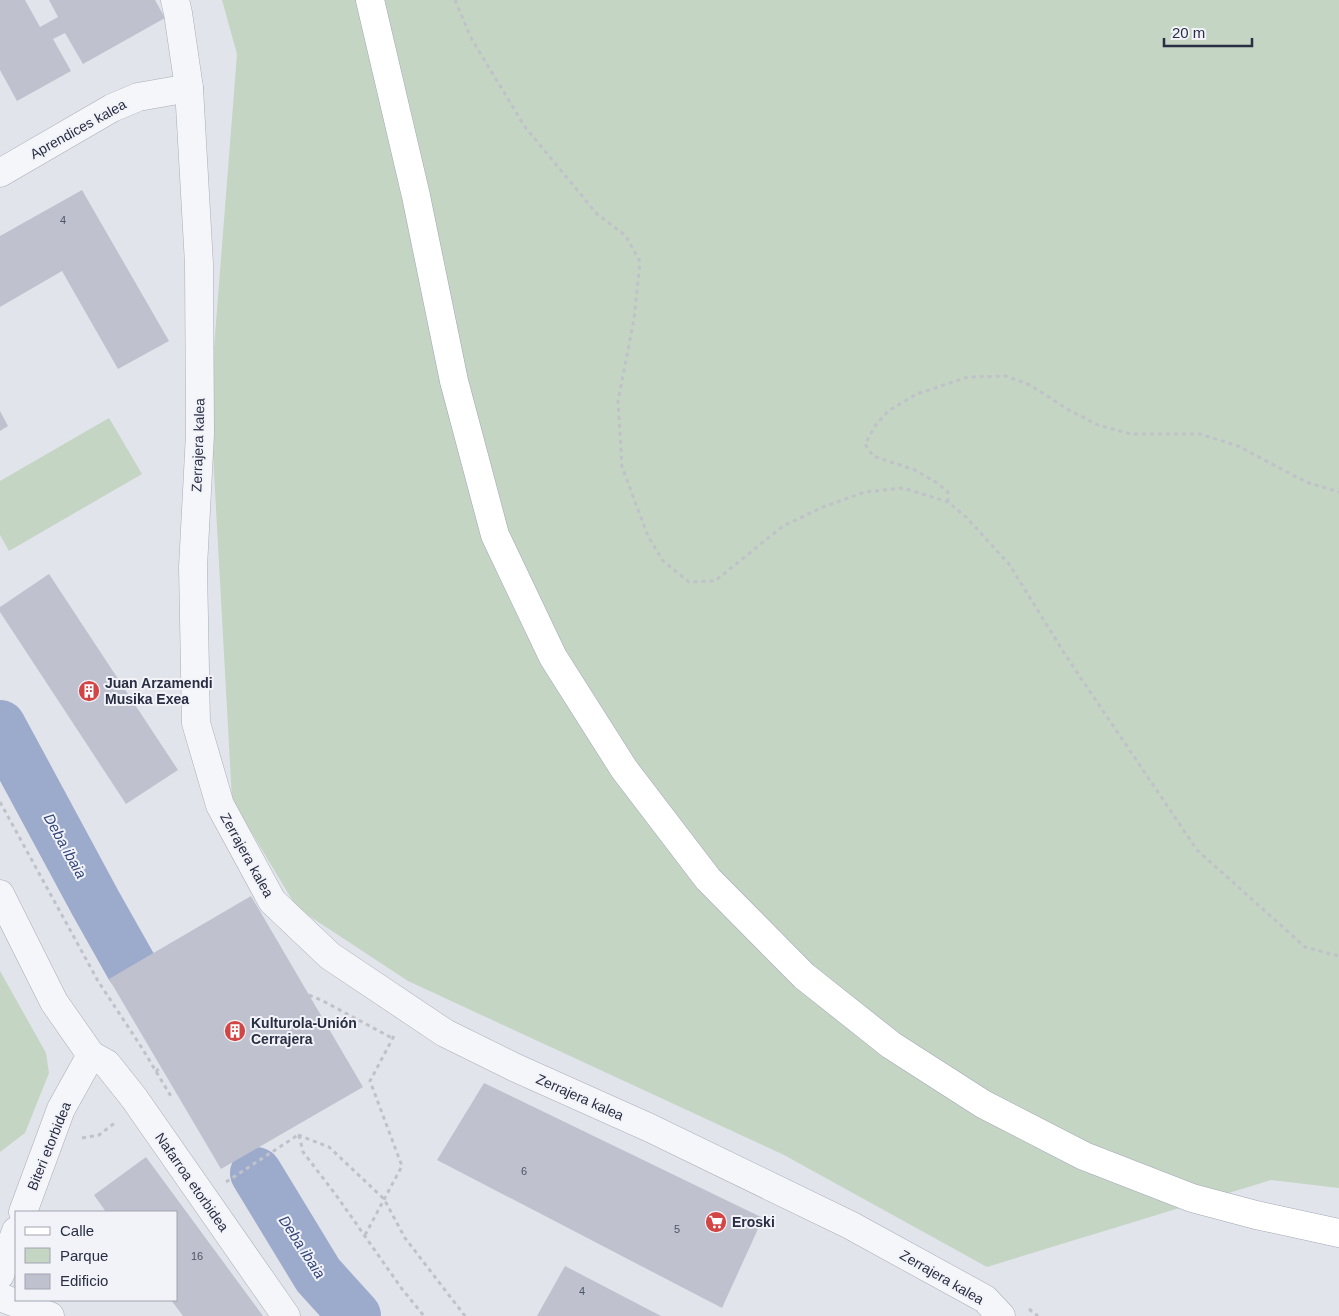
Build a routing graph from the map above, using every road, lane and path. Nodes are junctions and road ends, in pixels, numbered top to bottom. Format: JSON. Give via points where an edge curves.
{"nodes":[{"id":1,"x":175,"y":0,"type":"edge"},
{"id":2,"x":370,"y":0,"type":"edge"},
{"id":3,"x":455,"y":0,"type":"edge"},
{"id":4,"x":188,"y":88,"type":"junction"},
{"id":5,"x":0,"y":173,"type":"edge"},
{"id":6,"x":1339,"y":492,"type":"edge"},
{"id":7,"x":948,"y":502,"type":"junction"},
{"id":8,"x":0,"y":802,"type":"edge"},
{"id":9,"x":0,"y":894,"type":"edge"},
{"id":10,"x":1339,"y":956,"type":"edge"},
{"id":11,"x":309,"y":995,"type":"dead end"},
{"id":12,"x":92,"y":1055,"type":"junction"},
{"id":13,"x":134,"y":1098,"type":"junction"},
{"id":14,"x":175,"y":1104,"type":"dead end"},
{"id":15,"x":298,"y":1135,"type":"junction"},
{"id":16,"x":78,"y":1140,"type":"dead end"},
{"id":17,"x":222,"y":1184,"type":"dead end"},
{"id":18,"x":384,"y":1199,"type":"junction"},
{"id":19,"x":23,"y":1211,"type":"edge"},
{"id":20,"x":1339,"y":1233,"type":"edge"},
{"id":21,"x":15,"y":1234,"type":"edge"},
{"id":22,"x":365,"y":1235,"type":"junction"},
{"id":23,"x":0,"y":1275,"type":"edge"},
{"id":24,"x":0,"y":1297,"type":"edge"},
{"id":25,"x":1012,"y":1310,"type":"edge"},
{"id":26,"x":50,"y":1316,"type":"edge"},
{"id":27,"x":286,"y":1316,"type":"edge"},
{"id":28,"x":424,"y":1316,"type":"edge"},
{"id":29,"x":465,"y":1316,"type":"edge"},
{"id":30,"x":1038,"y":1316,"type":"edge"}],
"edges":[{"from":1,"to":4,"type":"street","name":"Zerrajera kalea"},
{"from":2,"to":20,"type":"main road","via":[[416,196],[454,381],[496,535],[553,656],[624,769],[708,879],[804,976],[890,1045],[983,1104],[1084,1156],[1192,1198]]},
{"from":3,"to":7,"type":"path","via":[[471,38],[525,127],[597,214],[626,236],[640,262],[634,319],[618,401],[622,467],[648,536],[663,561],[689,582],[715,581],[784,526],[865,492],[903,488]]},
{"from":4,"to":5,"type":"street","name":"Aprendices kalea","via":[[138,97],[112,108]]},
{"from":4,"to":25,"type":"street","name":"Zerrajera kalea","via":[[199,264],[200,434],[193,566],[196,723],[220,805],[272,901],[330,956],[445,1032],[850,1226],[985,1299]]},
{"from":6,"to":7,"type":"path","via":[[1306,482],[1238,446],[1200,434],[1131,434],[1098,425],[1030,385],[1006,376],[968,377],[917,394],[888,411],[865,444],[873,456],[915,470],[938,483],[948,492]]},
{"from":7,"to":10,"type":"path","via":[[1009,564],[1066,656],[1197,850],[1305,947]]},
{"from":8,"to":14,"type":"path","via":[[98,981]]},
{"from":9,"to":12,"type":"street","name":"Nafarroa etorbidea","via":[[54,1002]]},
{"from":11,"to":18,"type":"path","via":[[392,1038],[370,1081],[402,1166]]},
{"from":12,"to":13,"type":"street","name":"Nafarroa etorbidea","via":[[107,1064]]},
{"from":12,"to":19,"type":"street","name":"Biteri etorbidea","via":[[61,1109]]},
{"from":13,"to":16,"type":"path","via":[[118,1120],[99,1135]]},
{"from":13,"to":27,"type":"street","name":"Nafarroa etorbidea"},
{"from":15,"to":17,"type":"path"},
{"from":15,"to":18,"type":"path","via":[[329,1147]]},
{"from":15,"to":22,"type":"path","via":[[303,1152]]},
{"from":18,"to":22,"type":"path"},
{"from":18,"to":29,"type":"path","via":[[405,1238]]},
{"from":21,"to":23,"type":"street"},
{"from":22,"to":28,"type":"path"},
{"from":24,"to":26,"type":"street"},
{"from":25,"to":30,"type":"path"}]}
